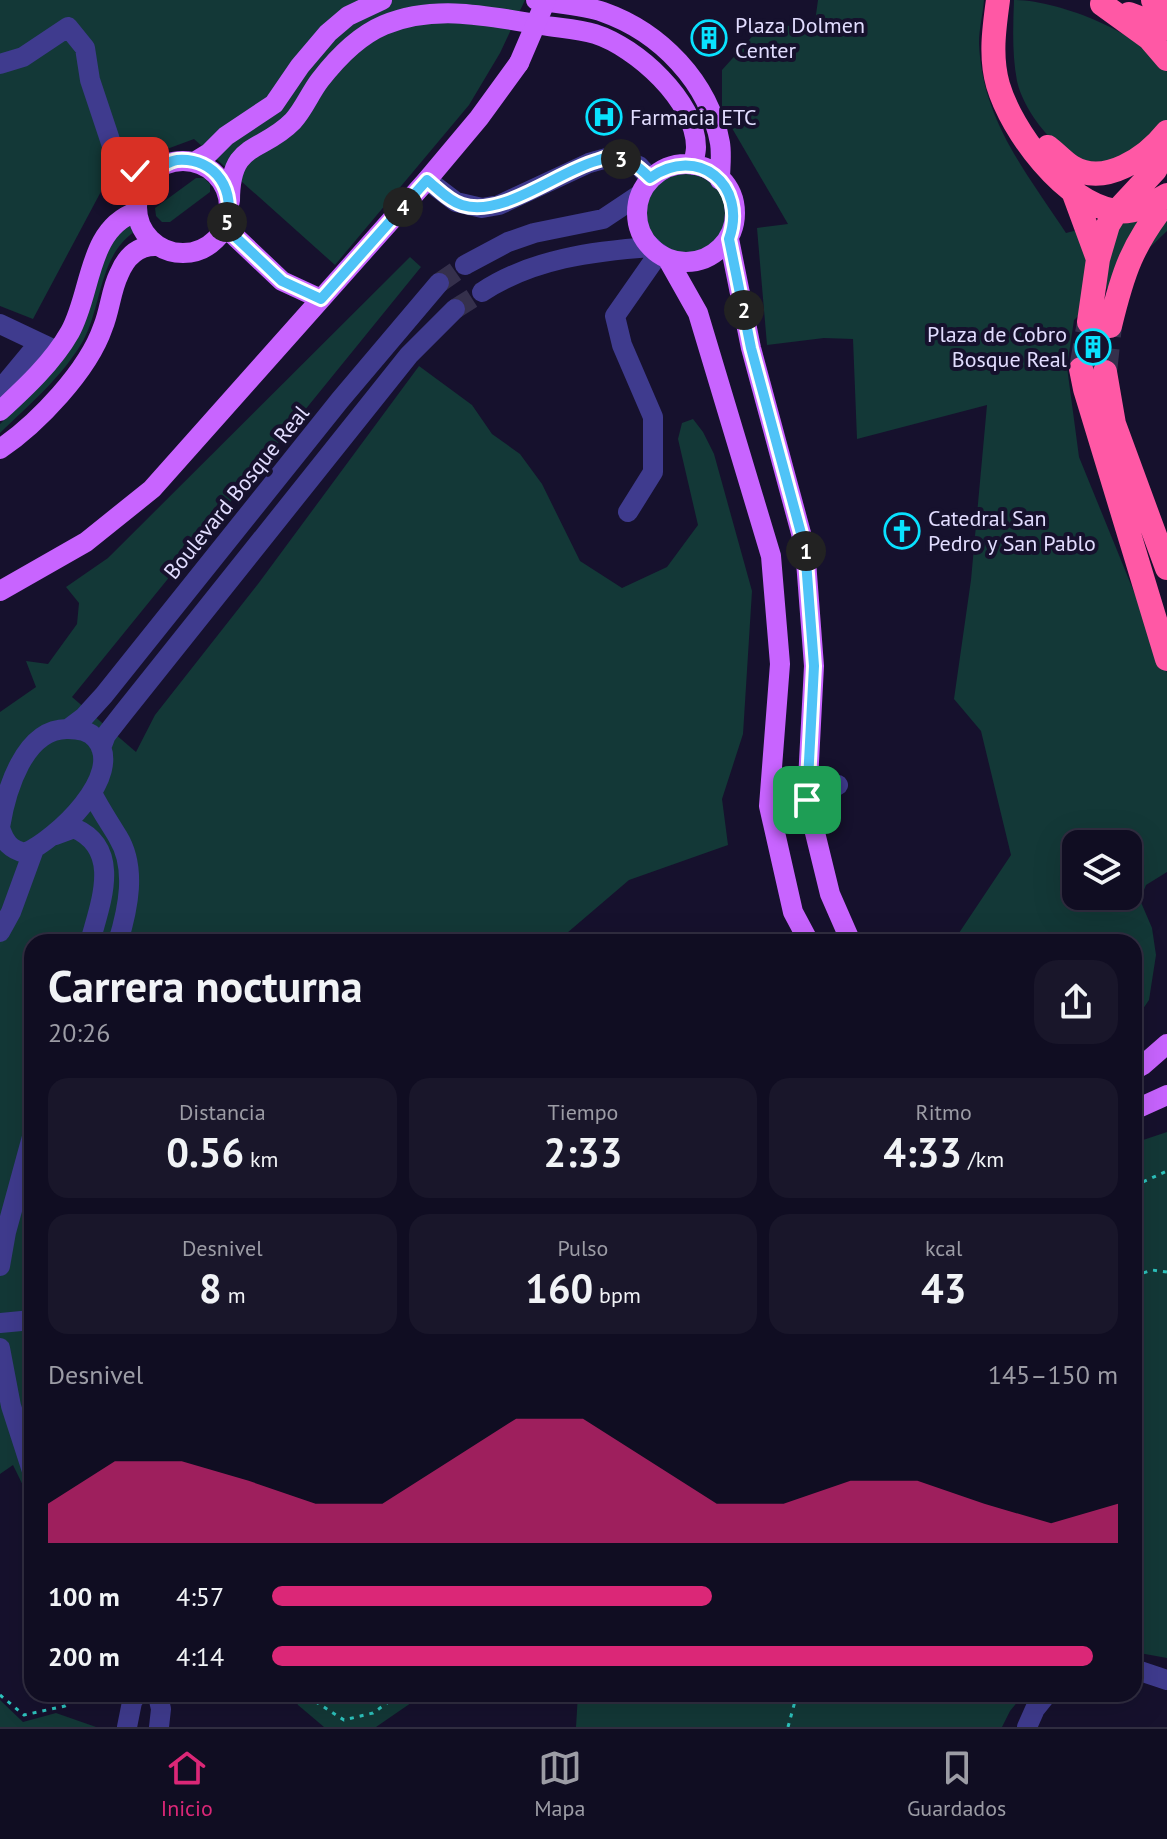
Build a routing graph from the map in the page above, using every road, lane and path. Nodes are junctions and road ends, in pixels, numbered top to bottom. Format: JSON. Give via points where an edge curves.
{"nodes":[{"id":1,"x":382,"y":0,"type":"edge"},
{"id":2,"x":536,"y":0,"type":"edge"},
{"id":3,"x":546,"y":0,"type":"edge"},
{"id":4,"x":998,"y":0,"type":"edge"},
{"id":5,"x":1008,"y":0,"type":"edge"},
{"id":6,"x":1153,"y":0,"type":"edge"},
{"id":7,"x":1095,"y":2,"type":"edge"},
{"id":8,"x":1167,"y":5,"type":"edge"},
{"id":9,"x":1167,"y":28,"type":"edge"},
{"id":10,"x":1167,"y":59,"type":"edge"},
{"id":11,"x":0,"y":64,"type":"edge"},
{"id":12,"x":1167,"y":132,"type":"edge"},
{"id":13,"x":1167,"y":150,"type":"edge"},
{"id":14,"x":196,"y":161,"type":"junction"},
{"id":15,"x":693,"y":165,"type":"junction"},
{"id":16,"x":153,"y":171,"type":"junction"},
{"id":17,"x":427,"y":180,"type":"junction"},
{"id":18,"x":720,"y":180,"type":"junction"},
{"id":19,"x":645,"y":186,"type":"junction"},
{"id":20,"x":1073,"y":191,"type":"junction"},
{"id":21,"x":1167,"y":195,"type":"edge"},
{"id":22,"x":230,"y":201,"type":"junction"},
{"id":23,"x":1167,"y":201,"type":"edge"},
{"id":24,"x":136,"y":212,"type":"junction"},
{"id":25,"x":1116,"y":212,"type":"junction"},
{"id":26,"x":225,"y":227,"type":"junction"},
{"id":27,"x":729,"y":239,"type":"junction"},
{"id":28,"x":508,"y":242,"type":"junction"},
{"id":29,"x":155,"y":246,"type":"junction"},
{"id":30,"x":659,"y":253,"type":"junction"},
{"id":31,"x":1098,"y":259,"type":"junction"},
{"id":32,"x":465,"y":265,"type":"tunnel mouth"},
{"id":33,"x":518,"y":272,"type":"junction"},
{"id":34,"x":439,"y":283,"type":"tunnel mouth"},
{"id":35,"x":482,"y":292,"type":"tunnel mouth"},
{"id":36,"x":321,"y":299,"type":"junction"},
{"id":37,"x":455,"y":309,"type":"tunnel mouth"},
{"id":38,"x":414,"y":310,"type":"junction"},
{"id":39,"x":0,"y":324,"type":"edge"},
{"id":40,"x":430,"y":330,"type":"junction"},
{"id":41,"x":48,"y":347,"type":"junction"},
{"id":42,"x":1093,"y":370,"type":"tunnel mouth"},
{"id":43,"x":1,"y":404,"type":"edge"},
{"id":44,"x":1106,"y":428,"type":"junction"},
{"id":45,"x":0,"y":449,"type":"edge"},
{"id":46,"x":628,"y":512,"type":"dead end"},
{"id":47,"x":1167,"y":568,"type":"edge"},
{"id":48,"x":0,"y":591,"type":"edge"},
{"id":49,"x":1165,"y":646,"type":"edge"},
{"id":50,"x":68,"y":729,"type":"junction"},
{"id":51,"x":101,"y":748,"type":"junction"},
{"id":52,"x":838,"y":785,"type":"dead end"},
{"id":53,"x":92,"y":793,"type":"junction"},
{"id":54,"x":807,"y":800,"type":"junction"},
{"id":55,"x":0,"y":833,"type":"edge"},
{"id":56,"x":55,"y":835,"type":"junction"},
{"id":57,"x":34,"y":849,"type":"junction"},
{"id":58,"x":0,"y":932,"type":"edge"},
{"id":59,"x":92,"y":934,"type":"edge"},
{"id":60,"x":121,"y":934,"type":"edge"},
{"id":61,"x":805,"y":934,"type":"edge"},
{"id":62,"x":848,"y":934,"type":"edge"},
{"id":63,"x":1167,"y":1044,"type":"edge"},
{"id":64,"x":1142,"y":1064,"type":"edge"},
{"id":65,"x":1167,"y":1095,"type":"edge"},
{"id":66,"x":1142,"y":1106,"type":"edge"},
{"id":67,"x":24,"y":1165,"type":"edge"},
{"id":68,"x":1167,"y":1171,"type":"edge"},
{"id":69,"x":1142,"y":1182,"type":"edge"},
{"id":70,"x":0,"y":1266,"type":"edge"},
{"id":71,"x":1167,"y":1272,"type":"edge"},
{"id":72,"x":1142,"y":1273,"type":"edge"},
{"id":73,"x":24,"y":1321,"type":"edge"},
{"id":74,"x":0,"y":1323,"type":"edge"},
{"id":75,"x":0,"y":1348,"type":"edge"},
{"id":76,"x":24,"y":1446,"type":"edge"},
{"id":77,"x":1167,"y":1665,"type":"edge"},
{"id":78,"x":1142,"y":1667,"type":"edge"},
{"id":79,"x":1142,"y":1671,"type":"edge"},
{"id":80,"x":1167,"y":1680,"type":"edge"},
{"id":81,"x":0,"y":1695,"type":"edge"},
{"id":82,"x":72,"y":1702,"type":"edge"},
{"id":83,"x":132,"y":1702,"type":"edge"},
{"id":84,"x":158,"y":1702,"type":"edge"},
{"id":85,"x":316,"y":1702,"type":"edge"},
{"id":86,"x":389,"y":1702,"type":"edge"},
{"id":87,"x":795,"y":1702,"type":"edge"},
{"id":88,"x":1041,"y":1702,"type":"edge"},
{"id":89,"x":127,"y":1727,"type":"edge"},
{"id":90,"x":159,"y":1727,"type":"edge"},
{"id":91,"x":788,"y":1727,"type":"edge"},
{"id":92,"x":1027,"y":1727,"type":"edge"}],
"edges":[{"from":1,"to":14,"type":"main road","via":[[348,16],[328,33],[274,104]]},
{"from":2,"to":18,"type":"main road","via":[[602,11],[673,56],[704,96],[714,120]]},
{"from":3,"to":17,"type":"main road","bridge":true,"via":[[519,63]]},
{"from":4,"to":20,"type":"highway","via":[[992,42],[1005,104],[1034,150]]},
{"from":5,"to":12,"type":"highway","via":[[1009,81],[1020,114],[1074,169],[1104,174],[1143,155]]},
{"from":6,"to":8,"type":"highway"},
{"from":7,"to":9,"type":"highway"},
{"from":7,"to":10,"type":"highway","via":[[1149,38]]},
{"from":11,"to":16,"type":"street","via":[[23,57],[68,27],[85,48],[117,161],[135,171]]},
{"from":13,"to":25,"type":"highway"},
{"from":14,"to":16,"type":"main road","via":[[173,160]]},
{"from":14,"to":22,"type":"main road","via":[[224,183]]},
{"from":15,"to":18,"type":"main road"},
{"from":15,"to":19,"type":"main road","via":[[662,169]]},
{"from":15,"to":22,"type":"main road","via":[[696,146],[682,107],[640,58],[595,34],[442,13],[382,26],[346,51],[292,122],[238,160]]},
{"from":16,"to":24,"type":"main road","via":[[139,189]]},
{"from":17,"to":19,"type":"street","via":[[456,202],[482,208],[614,156],[639,166]]},
{"from":17,"to":36,"type":"main road"},
{"from":18,"to":27,"type":"main road","via":[[735,207]]},
{"from":19,"to":28,"type":"street","via":[[603,219]]},
{"from":19,"to":30,"type":"main road","via":[[639,223]]},
{"from":20,"to":25,"type":"highway"},
{"from":20,"to":31,"type":"highway"},
{"from":21,"to":25,"type":"highway"},
{"from":22,"to":26,"type":"main road"},
{"from":23,"to":31,"type":"highway","via":[[1133,248],[1100,324]]},
{"from":24,"to":29,"type":"main road"},
{"from":24,"to":41,"type":"main road","via":[[110,229],[69,334]]},
{"from":25,"to":31,"type":"highway"},
{"from":26,"to":29,"type":"main road","via":[[205,248],[187,253]]},
{"from":26,"to":36,"type":"main road","via":[[282,281]]},
{"from":27,"to":30,"type":"main road","via":[[713,256],[691,263]]},
{"from":27,"to":54,"type":"main road","via":[[751,348],[805,548],[814,666]]},
{"from":28,"to":32,"type":"street"},
{"from":28,"to":33,"type":"street"},
{"from":29,"to":45,"type":"main road","via":[[134,252],[118,274],[103,329],[78,371]]},
{"from":30,"to":33,"type":"street","via":[[568,257]]},
{"from":30,"to":46,"type":"street","via":[[615,316],[653,417],[653,472]]},
{"from":30,"to":61,"type":"main road","via":[[698,313],[771,556],[780,664],[769,806],[793,912]]},
{"from":33,"to":35,"type":"street"},
{"from":34,"to":38,"type":"street","name":"Boulevard Bosque Real"},
{"from":36,"to":48,"type":"main road","via":[[152,489],[86,542]]},
{"from":37,"to":40,"type":"street"},
{"from":38,"to":40,"type":"street"},
{"from":38,"to":50,"type":"street","name":"Boulevard Bosque Real","via":[[104,695]]},
{"from":39,"to":41,"type":"street"},
{"from":40,"to":51,"type":"street","via":[[124,712]]},
{"from":41,"to":43,"type":"main road"},
{"from":42,"to":44,"type":"highway"},
{"from":44,"to":47,"type":"highway"},
{"from":44,"to":49,"type":"highway"},
{"from":50,"to":51,"type":"street","via":[[88,732]]},
{"from":50,"to":55,"type":"street","name":"Boulevard Bosque Real","via":[[56,729],[30,746]]},
{"from":51,"to":53,"type":"street"},
{"from":52,"to":54,"type":"street"},
{"from":53,"to":56,"type":"street"},
{"from":53,"to":60,"type":"street","via":[[127,859],[129,887]]},
{"from":54,"to":62,"type":"main road","via":[[830,894]]},
{"from":55,"to":57,"type":"street","via":[[14,850]]},
{"from":56,"to":57,"type":"street"},
{"from":56,"to":59,"type":"street","via":[[74,828],[98,847],[106,870]]},
{"from":57,"to":58,"type":"street"},
{"from":63,"to":64,"type":"main road"},
{"from":65,"to":66,"type":"main road"},
{"from":67,"to":70,"type":"street"},
{"from":68,"to":69,"type":"path"},
{"from":71,"to":72,"type":"path"},
{"from":73,"to":74,"type":"street"},
{"from":75,"to":76,"type":"street"},
{"from":77,"to":78,"type":"street"},
{"from":79,"to":80,"type":"street"},
{"from":81,"to":82,"type":"path","via":[[24,1715]]},
{"from":83,"to":89,"type":"street"},
{"from":84,"to":90,"type":"street"},
{"from":85,"to":86,"type":"path","via":[[344,1720],[373,1713]]},
{"from":87,"to":91,"type":"path"},
{"from":88,"to":92,"type":"street"}]}
